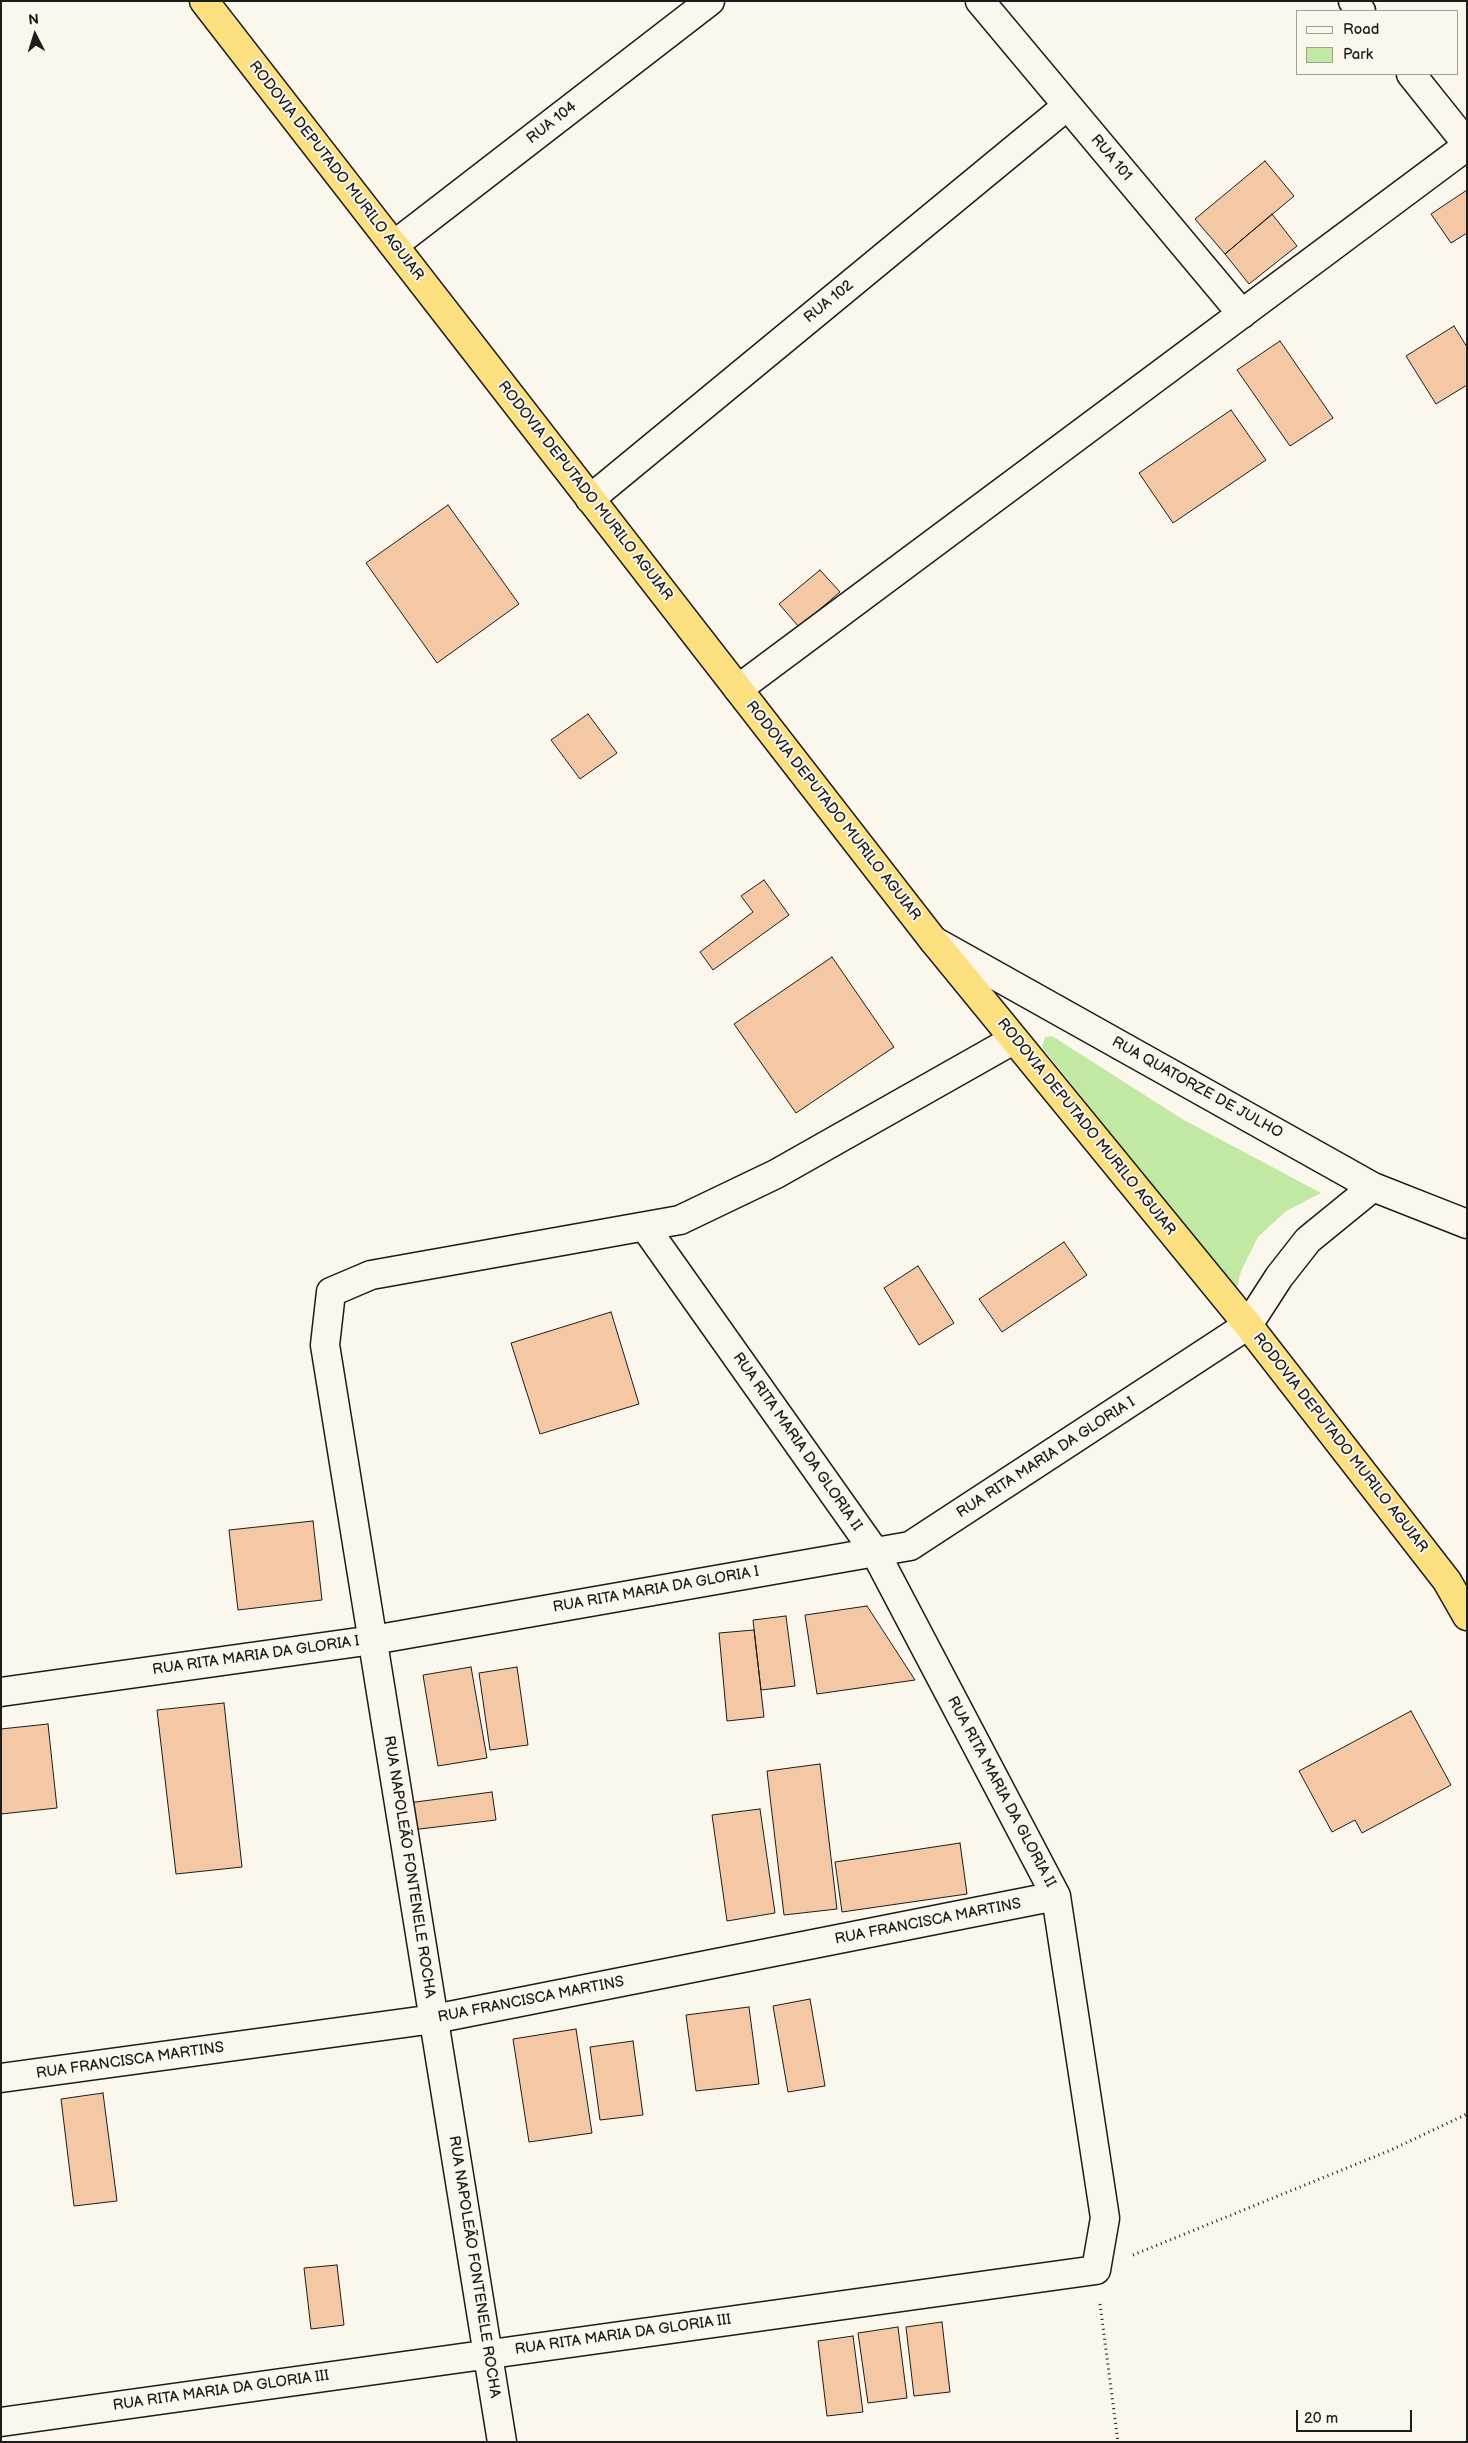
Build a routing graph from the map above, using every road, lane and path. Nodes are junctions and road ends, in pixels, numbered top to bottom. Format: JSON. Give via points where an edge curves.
{"nodes":[{"id":1,"x":710,"y":1,"type":"edge"},
{"id":2,"x":980,"y":1,"type":"edge"},
{"id":3,"x":207,"y":2,"type":"edge"},
{"id":4,"x":1412,"y":75,"type":"edge"},
{"id":5,"x":1067,"y":106,"type":"junction"},
{"id":6,"x":1467,"y":145,"type":"edge"},
{"id":7,"x":394,"y":245,"type":"junction"},
{"id":8,"x":1242,"y":314,"type":"junction"},
{"id":9,"x":590,"y":499,"type":"junction"},
{"id":10,"x":738,"y":688,"type":"junction"},
{"id":11,"x":933,"y":940,"type":"junction"},
{"id":12,"x":1013,"y":1040,"type":"junction"},
{"id":13,"x":1373,"y":1187,"type":"junction"},
{"id":14,"x":1467,"y":1224,"type":"edge"},
{"id":15,"x":645,"y":1227,"type":"junction"},
{"id":16,"x":1248,"y":1325,"type":"junction"},
{"id":17,"x":875,"y":1552,"type":"junction"},
{"id":18,"x":1467,"y":1616,"type":"edge"},
{"id":19,"x":372,"y":1640,"type":"junction"},
{"id":20,"x":1,"y":1692,"type":"edge"},
{"id":21,"x":1056,"y":1896,"type":"junction"},
{"id":22,"x":434,"y":2019,"type":"junction"},
{"id":23,"x":1,"y":2078,"type":"edge"},
{"id":24,"x":1467,"y":2114,"type":"edge"},
{"id":25,"x":1096,"y":2270,"type":"junction"},
{"id":26,"x":488,"y":2354,"type":"junction"},
{"id":27,"x":1,"y":2422,"type":"edge"},
{"id":28,"x":502,"y":2442,"type":"edge"},
{"id":29,"x":1118,"y":2442,"type":"edge"}],
"edges":[{"from":1,"to":7,"type":"street","name":"RUA 104"},
{"from":2,"to":5,"type":"street","name":"RUA 101"},
{"from":3,"to":7,"type":"highway","name":"RODOVIA DEPUTADO MURILO AGUIAR"},
{"from":4,"to":6,"type":"street"},
{"from":5,"to":8,"type":"street","name":"RUA 101"},
{"from":5,"to":9,"type":"street","name":"RUA 102"},
{"from":6,"to":8,"type":"street"},
{"from":7,"to":9,"type":"highway","name":"RODOVIA DEPUTADO MURILO AGUIAR"},
{"from":8,"to":10,"type":"street"},
{"from":9,"to":10,"type":"highway","name":"RODOVIA DEPUTADO MURILO AGUIAR"},
{"from":10,"to":11,"type":"highway","name":"RODOVIA DEPUTADO MURILO AGUIAR"},
{"from":11,"to":12,"type":"highway","name":"RODOVIA DEPUTADO MURILO AGUIAR"},
{"from":11,"to":13,"type":"street","name":"RUA QUATORZE DE JULHO"},
{"from":12,"to":15,"type":"street","via":[[776,1174],[680,1220]]},
{"from":12,"to":16,"type":"highway","name":"RODOVIA DEPUTADO MURILO AGUIAR"},
{"from":13,"to":14,"type":"street","name":"RUA QUATORZE DE JULHO"},
{"from":13,"to":16,"type":"street","via":[[1308,1240],[1279,1276]]},
{"from":15,"to":17,"type":"street","name":"RUA RITA MARIA DA GLORIA II"},
{"from":15,"to":19,"type":"street","name":"RUA NAPOLEÃO FONTENELE ROCHA","via":[[371,1275],[331,1292],[325,1345]]},
{"from":16,"to":17,"type":"street","name":"RUA RITA MARIA DA GLORIA I","via":[[910,1546]]},
{"from":16,"to":18,"type":"highway","name":"RODOVIA DEPUTADO MURILO AGUIAR","via":[[1447,1581]]},
{"from":17,"to":19,"type":"street","name":"RUA RITA MARIA DA GLORIA I"},
{"from":17,"to":21,"type":"street","name":"RUA RITA MARIA DA GLORIA II"},
{"from":19,"to":20,"type":"street","name":"RUA RITA MARIA DA GLORIA I"},
{"from":19,"to":22,"type":"street","name":"RUA NAPOLEÃO FONTENELE ROCHA"},
{"from":21,"to":22,"type":"street","name":"RUA FRANCISCA MARTINS"},
{"from":21,"to":25,"type":"street","name":"RUA RITA MARIA DA GLORIA II","via":[[1104,2218]]},
{"from":22,"to":23,"type":"street","name":"RUA FRANCISCA MARTINS"},
{"from":22,"to":26,"type":"street","name":"RUA NAPOLEÃO FONTENELE ROCHA"},
{"from":24,"to":25,"type":"path","via":[[1391,2150]]},
{"from":25,"to":26,"type":"street","name":"RUA RITA MARIA DA GLORIA III"},
{"from":25,"to":29,"type":"path"},
{"from":26,"to":27,"type":"street","name":"RUA RITA MARIA DA GLORIA III"},
{"from":26,"to":28,"type":"street","name":"RUA NAPOLEÃO FONTENELE ROCHA"}]}
